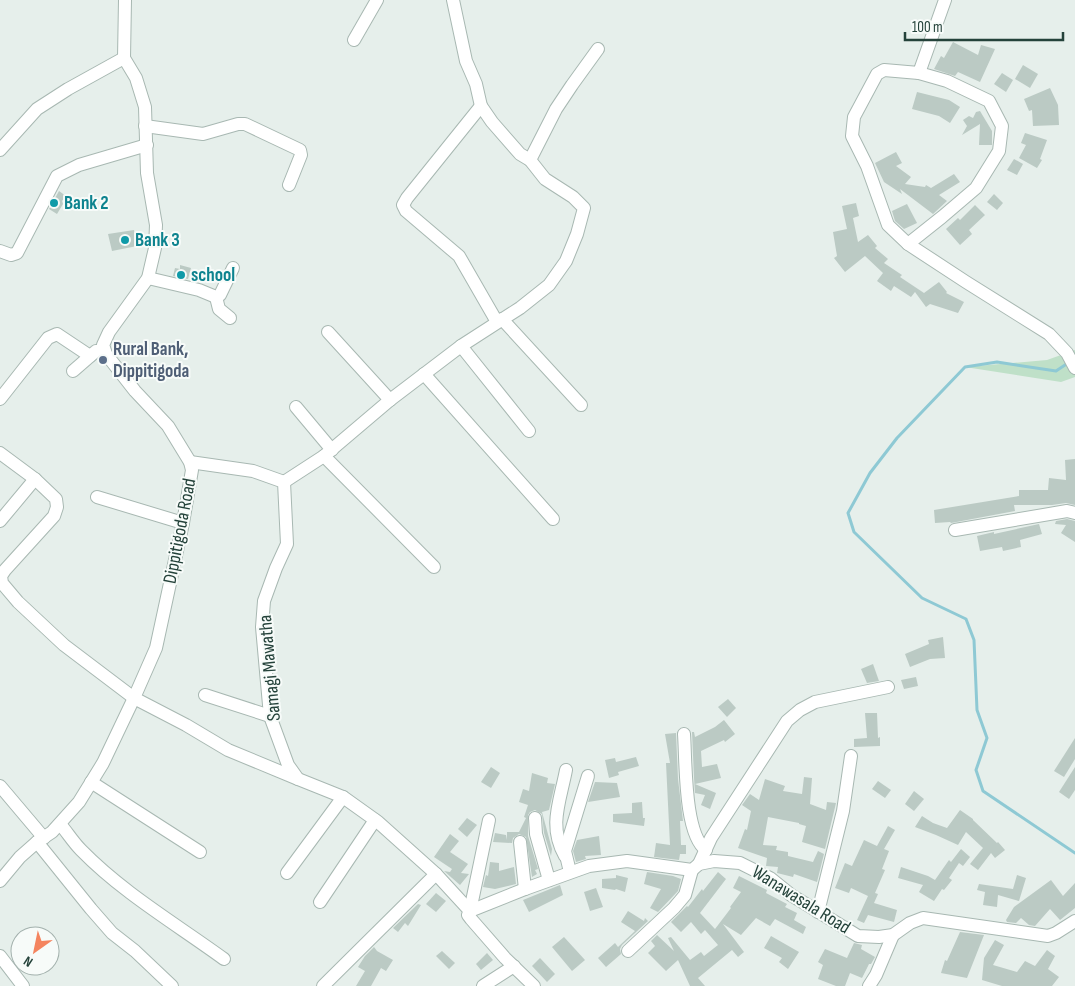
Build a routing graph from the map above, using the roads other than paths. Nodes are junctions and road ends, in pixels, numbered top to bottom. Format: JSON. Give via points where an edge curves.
{"nodes":[{"id":1,"x":125,"y":0,"type":"edge"},
{"id":2,"x":377,"y":0,"type":"edge"},
{"id":3,"x":453,"y":0,"type":"edge"},
{"id":4,"x":945,"y":0,"type":"edge"},
{"id":5,"x":354,"y":40,"type":"dead end"},
{"id":6,"x":598,"y":50,"type":"dead end"},
{"id":7,"x":124,"y":58,"type":"junction"},
{"id":8,"x":920,"y":73,"type":"junction"},
{"id":9,"x":481,"y":106,"type":"junction"},
{"id":10,"x":145,"y":126,"type":"junction"},
{"id":11,"x":147,"y":144,"type":"junction"},
{"id":12,"x":0,"y":150,"type":"edge"},
{"id":13,"x":530,"y":160,"type":"junction"},
{"id":14,"x":289,"y":185,"type":"dead end"},
{"id":15,"x":908,"y":244,"type":"junction"},
{"id":16,"x":0,"y":251,"type":"edge"},
{"id":17,"x":233,"y":268,"type":"dead end"},
{"id":18,"x":148,"y":278,"type":"junction"},
{"id":19,"x":216,"y":297,"type":"junction"},
{"id":20,"x":230,"y":318,"type":"dead end"},
{"id":21,"x":500,"y":320,"type":"junction"},
{"id":22,"x":328,"y":332,"type":"dead end"},
{"id":23,"x":102,"y":343,"type":"junction"},
{"id":24,"x":461,"y":346,"type":"junction"},
{"id":25,"x":90,"y":356,"type":"junction"},
{"id":26,"x":1075,"y":368,"type":"edge"},
{"id":27,"x":73,"y":371,"type":"dead end"},
{"id":28,"x":424,"y":374,"type":"junction"},
{"id":29,"x":0,"y":399,"type":"edge"},
{"id":30,"x":390,"y":400,"type":"junction"},
{"id":31,"x":581,"y":406,"type":"dead end"},
{"id":32,"x":296,"y":407,"type":"dead end"},
{"id":33,"x":529,"y":431,"type":"dead end"},
{"id":34,"x":0,"y":453,"type":"edge"},
{"id":35,"x":328,"y":453,"type":"junction"},
{"id":36,"x":190,"y":462,"type":"junction"},
{"id":37,"x":35,"y":479,"type":"junction"},
{"id":38,"x":284,"y":482,"type":"junction"},
{"id":39,"x":97,"y":497,"type":"dead end"},
{"id":40,"x":1075,"y":513,"type":"edge"},
{"id":41,"x":553,"y":518,"type":"dead end"},
{"id":42,"x":0,"y":520,"type":"edge"},
{"id":43,"x":183,"y":523,"type":"junction"},
{"id":44,"x":955,"y":530,"type":"dead end"},
{"id":45,"x":434,"y":567,"type":"dead end"},
{"id":46,"x":888,"y":687,"type":"dead end"},
{"id":47,"x":205,"y":695,"type":"dead end"},
{"id":48,"x":134,"y":698,"type":"junction"},
{"id":49,"x":270,"y":716,"type":"junction"},
{"id":50,"x":684,"y":734,"type":"dead end"},
{"id":51,"x":851,"y":756,"type":"dead end"},
{"id":52,"x":566,"y":770,"type":"dead end"},
{"id":53,"x":588,"y":776,"type":"dead end"},
{"id":54,"x":298,"y":779,"type":"junction"},
{"id":55,"x":91,"y":782,"type":"junction"},
{"id":56,"x":0,"y":786,"type":"edge"},
{"id":57,"x":343,"y":797,"type":"junction"},
{"id":58,"x":535,"y":818,"type":"dead end"},
{"id":59,"x":375,"y":820,"type":"junction"},
{"id":60,"x":489,"y":820,"type":"dead end"},
{"id":61,"x":60,"y":824,"type":"junction"},
{"id":62,"x":40,"y":840,"type":"junction"},
{"id":63,"x":520,"y":842,"type":"dead end"},
{"id":64,"x":706,"y":850,"type":"junction"},
{"id":65,"x":200,"y":852,"type":"dead end"},
{"id":66,"x":565,"y":856,"type":"junction"},
{"id":67,"x":695,"y":867,"type":"junction"},
{"id":68,"x":570,"y":872,"type":"junction"},
{"id":69,"x":287,"y":873,"type":"dead end"},
{"id":70,"x":436,"y":874,"type":"junction"},
{"id":71,"x":548,"y":880,"type":"junction"},
{"id":72,"x":0,"y":881,"type":"edge"},
{"id":73,"x":525,"y":889,"type":"junction"},
{"id":74,"x":320,"y":902,"type":"dead end"},
{"id":75,"x":470,"y":911,"type":"junction"},
{"id":76,"x":818,"y":912,"type":"junction"},
{"id":77,"x":1075,"y":921,"type":"edge"},
{"id":78,"x":892,"y":935,"type":"junction"},
{"id":79,"x":628,"y":951,"type":"dead end"},
{"id":80,"x":0,"y":956,"type":"edge"},
{"id":81,"x":224,"y":959,"type":"dead end"},
{"id":82,"x":514,"y":966,"type":"junction"},
{"id":83,"x":23,"y":986,"type":"edge"},
{"id":84,"x":172,"y":986,"type":"edge"},
{"id":85,"x":323,"y":986,"type":"edge"},
{"id":86,"x":483,"y":986,"type":"edge"},
{"id":87,"x":534,"y":986,"type":"edge"},
{"id":88,"x":870,"y":986,"type":"edge"}],
"edges":[{"from":1,"to":7,"type":"street"},
{"from":2,"to":5,"type":"street"},
{"from":3,"to":9,"type":"street","via":[[466,61]]},
{"from":4,"to":8,"type":"street"},
{"from":6,"to":13,"type":"street","via":[[556,109]]},
{"from":7,"to":10,"type":"street","via":[[144,98]]},
{"from":7,"to":12,"type":"street","via":[[37,109]]},
{"from":8,"to":15,"type":"street","via":[[884,70],[877,74],[854,117],[852,136],[867,166],[888,225]]},
{"from":8,"to":15,"type":"street","via":[[947,81],[989,101],[1002,126],[999,151],[976,188]]},
{"from":9,"to":13,"type":"street","via":[[520,154]]},
{"from":9,"to":21,"type":"street","via":[[403,205],[459,256]]},
{"from":10,"to":11,"type":"street"},
{"from":10,"to":14,"type":"street","via":[[203,134],[245,124],[300,150]]},
{"from":11,"to":16,"type":"street","via":[[57,176],[17,253],[11,255]]},
{"from":11,"to":18,"type":"street","via":[[147,173],[156,225]]},
{"from":13,"to":21,"type":"street","via":[[545,179],[584,208],[566,261],[549,285]]},
{"from":15,"to":26,"type":"street","via":[[1049,334],[1067,353]]},
{"from":17,"to":19,"type":"street"},
{"from":18,"to":19,"type":"street"},
{"from":18,"to":23,"type":"street"},
{"from":19,"to":20,"type":"street","via":[[219,309]]},
{"from":21,"to":24,"type":"street"},
{"from":21,"to":31,"type":"street"},
{"from":22,"to":30,"type":"street"},
{"from":23,"to":25,"type":"street"},
{"from":23,"to":36,"type":"street","name":"Dippitigoda Road","via":[[106,354],[135,391],[168,426]]},
{"from":24,"to":28,"type":"street"},
{"from":24,"to":33,"type":"street"},
{"from":25,"to":27,"type":"street"},
{"from":25,"to":29,"type":"street","via":[[54,334]]},
{"from":28,"to":30,"type":"street"},
{"from":28,"to":41,"type":"street"},
{"from":30,"to":35,"type":"street"},
{"from":32,"to":35,"type":"street"},
{"from":34,"to":37,"type":"street"},
{"from":35,"to":38,"type":"street"},
{"from":35,"to":45,"type":"street"},
{"from":36,"to":38,"type":"street","via":[[253,471]]},
{"from":36,"to":43,"type":"street","name":"Dippitigoda Road","via":[[192,470]]},
{"from":37,"to":42,"type":"street"},
{"from":37,"to":48,"type":"street","via":[[56,498],[57,507],[54,516],[5,570],[2,583],[64,646]]},
{"from":38,"to":49,"type":"street","name":"Samagi Mawatha","via":[[287,544],[264,601],[262,627]]},
{"from":39,"to":43,"type":"street"},
{"from":40,"to":44,"type":"street","via":[[1067,511]]},
{"from":43,"to":48,"type":"street","name":"Dippitigoda Road","via":[[156,648]]},
{"from":46,"to":64,"type":"street","via":[[815,702],[787,721]]},
{"from":47,"to":49,"type":"street"},
{"from":48,"to":54,"type":"street","via":[[228,750]]},
{"from":48,"to":55,"type":"street","name":"Dippitigoda Road"},
{"from":49,"to":54,"type":"street","name":"Samagi Mawatha","via":[[288,765]]},
{"from":50,"to":64,"type":"street","via":[[690,822],[696,839]]},
{"from":51,"to":76,"type":"street","via":[[843,811]]},
{"from":52,"to":66,"type":"street","via":[[555,822],[558,844]]},
{"from":53,"to":66,"type":"street"},
{"from":54,"to":57,"type":"street"},
{"from":55,"to":61,"type":"street","name":"Dippitigoda Road"},
{"from":55,"to":65,"type":"street"},
{"from":56,"to":62,"type":"street"},
{"from":57,"to":59,"type":"street"},
{"from":57,"to":69,"type":"street"},
{"from":58,"to":71,"type":"street"},
{"from":59,"to":70,"type":"street"},
{"from":59,"to":74,"type":"street"},
{"from":60,"to":75,"type":"street"},
{"from":61,"to":62,"type":"street","name":"Dippitigoda Road"},
{"from":61,"to":81,"type":"street","via":[[80,849],[107,874]]},
{"from":62,"to":72,"type":"street","name":"Dippitigoda Road"},
{"from":62,"to":84,"type":"street","via":[[91,910]]},
{"from":63,"to":73,"type":"street"},
{"from":64,"to":67,"type":"street"},
{"from":66,"to":68,"type":"street"},
{"from":67,"to":68,"type":"street","name":"Wanawasala Road","via":[[627,861]]},
{"from":67,"to":76,"type":"street","name":"Wanawasala Road","via":[[714,861],[740,863],[770,878]]},
{"from":67,"to":79,"type":"street","via":[[685,895]]},
{"from":68,"to":71,"type":"street","name":"Wanawasala Road"},
{"from":70,"to":75,"type":"street"},
{"from":70,"to":85,"type":"street"},
{"from":71,"to":73,"type":"street","name":"Wanawasala Road"},
{"from":73,"to":75,"type":"street","name":"Wanawasala Road"},
{"from":75,"to":82,"type":"street","via":[[471,919]]},
{"from":76,"to":78,"type":"street","name":"Wanawasala Road","via":[[858,936]]},
{"from":77,"to":78,"type":"street","name":"Wanawasala Road","via":[[1048,936],[923,918]]},
{"from":78,"to":88,"type":"street"},
{"from":80,"to":83,"type":"street"},
{"from":82,"to":86,"type":"street"},
{"from":82,"to":87,"type":"street"}]}
